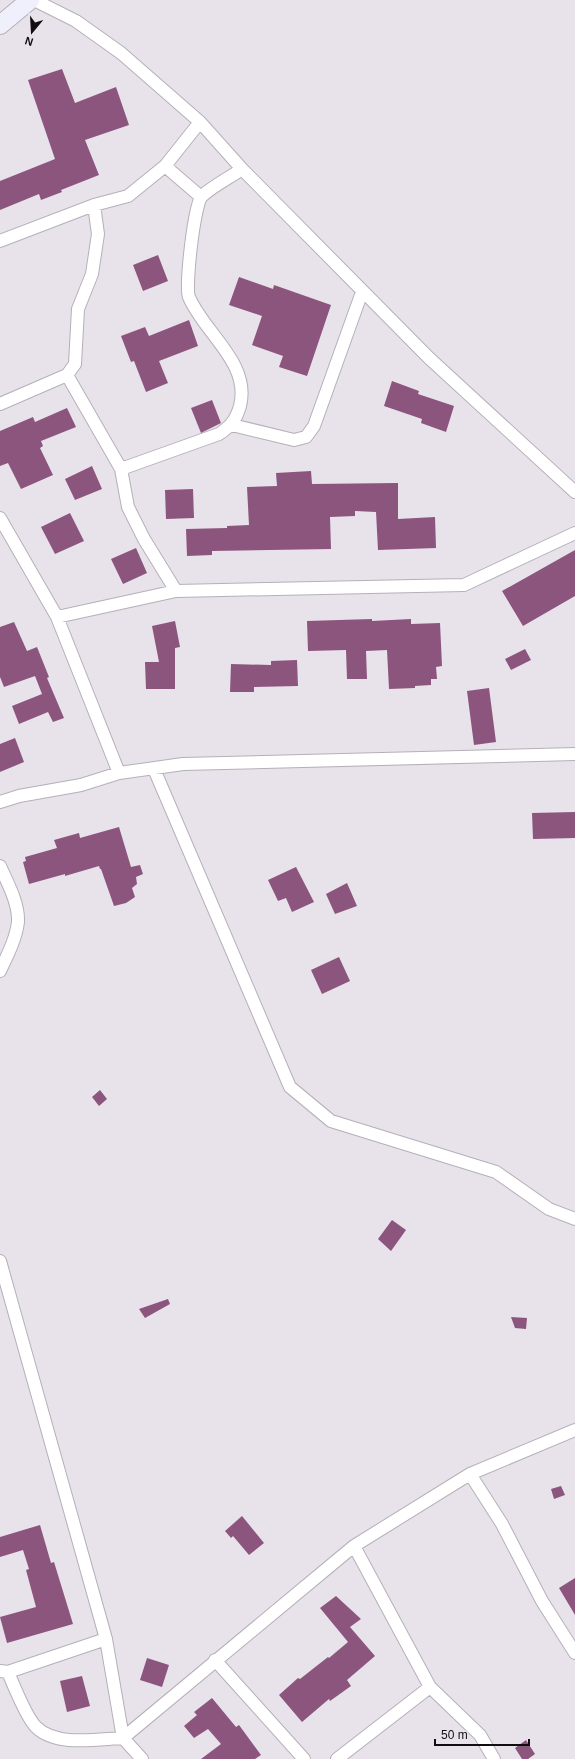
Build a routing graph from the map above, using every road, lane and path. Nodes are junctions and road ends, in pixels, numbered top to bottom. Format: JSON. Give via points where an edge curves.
{"nodes":[{"id":1,"x":30,"y":0,"type":"edge"},
{"id":2,"x":34,"y":0,"type":"edge"},
{"id":3,"x":0,"y":25,"type":"edge"},
{"id":4,"x":200,"y":122,"type":"junction"},
{"id":5,"x":165,"y":166,"type":"junction"},
{"id":6,"x":242,"y":169,"type":"junction"},
{"id":7,"x":201,"y":197,"type":"junction"},
{"id":8,"x":94,"y":205,"type":"junction"},
{"id":9,"x":0,"y":241,"type":"edge"},
{"id":10,"x":362,"y":292,"type":"junction"},
{"id":11,"x":67,"y":375,"type":"junction"},
{"id":12,"x":0,"y":404,"type":"edge"},
{"id":13,"x":232,"y":425,"type":"junction"},
{"id":14,"x":121,"y":469,"type":"junction"},
{"id":15,"x":575,"y":492,"type":"edge"},
{"id":16,"x":0,"y":518,"type":"edge"},
{"id":17,"x":575,"y":533,"type":"edge"},
{"id":18,"x":176,"y":591,"type":"junction"},
{"id":19,"x":57,"y":617,"type":"junction"},
{"id":20,"x":575,"y":754,"type":"edge"},
{"id":21,"x":154,"y":769,"type":"junction"},
{"id":22,"x":119,"y":773,"type":"junction"},
{"id":23,"x":0,"y":802,"type":"edge"},
{"id":24,"x":0,"y":866,"type":"edge"},
{"id":25,"x":0,"y":971,"type":"edge"},
{"id":26,"x":575,"y":1219,"type":"edge"},
{"id":27,"x":0,"y":1261,"type":"edge"},
{"id":28,"x":575,"y":1430,"type":"edge"},
{"id":29,"x":470,"y":1474,"type":"junction"},
{"id":30,"x":354,"y":1546,"type":"junction"},
{"id":31,"x":106,"y":1639,"type":"junction"},
{"id":32,"x":575,"y":1653,"type":"edge"},
{"id":33,"x":216,"y":1660,"type":"junction"},
{"id":34,"x":4,"y":1671,"type":"edge"},
{"id":35,"x":430,"y":1687,"type":"junction"},
{"id":36,"x":123,"y":1738,"type":"junction"},
{"id":37,"x":142,"y":1759,"type":"edge"},
{"id":38,"x":304,"y":1759,"type":"edge"},
{"id":39,"x":337,"y":1759,"type":"edge"},
{"id":40,"x":494,"y":1759,"type":"edge"}],
"edges":[{"from":1,"to":3,"type":"street"},
{"from":2,"to":4,"type":"street","via":[[76,21],[121,53]]},
{"from":4,"to":5,"type":"street"},
{"from":4,"to":6,"type":"street"},
{"from":5,"to":7,"type":"street"},
{"from":5,"to":8,"type":"street","via":[[128,196]]},
{"from":6,"to":7,"type":"street"},
{"from":6,"to":10,"type":"street"},
{"from":7,"to":13,"type":"street","via":[[196,208],[190,252],[188,296],[239,373],[242,396]]},
{"from":8,"to":9,"type":"street"},
{"from":8,"to":11,"type":"street","via":[[98,234],[92,274],[78,309],[74,364]]},
{"from":10,"to":13,"type":"street","via":[[314,426],[306,437],[294,440]]},
{"from":10,"to":15,"type":"street","via":[[429,358]]},
{"from":11,"to":12,"type":"street"},
{"from":11,"to":14,"type":"street"},
{"from":13,"to":14,"type":"street","via":[[219,434]]},
{"from":14,"to":18,"type":"street","via":[[128,507]]},
{"from":16,"to":19,"type":"street"},
{"from":17,"to":18,"type":"street","via":[[464,585]]},
{"from":18,"to":19,"type":"street"},
{"from":19,"to":22,"type":"street"},
{"from":20,"to":21,"type":"street","via":[[183,764]]},
{"from":21,"to":22,"type":"street"},
{"from":21,"to":26,"type":"street","via":[[290,1086],[331,1121],[496,1172],[549,1209]]},
{"from":22,"to":23,"type":"street","via":[[81,785]]},
{"from":24,"to":25,"type":"street","via":[[15,902],[18,921],[13,943]]},
{"from":27,"to":31,"type":"street"},
{"from":28,"to":29,"type":"street"},
{"from":29,"to":30,"type":"street"},
{"from":29,"to":32,"type":"street","via":[[502,1524],[542,1601]]},
{"from":30,"to":33,"type":"street"},
{"from":30,"to":35,"type":"street"},
{"from":31,"to":34,"type":"street"},
{"from":31,"to":36,"type":"street"},
{"from":33,"to":36,"type":"street"},
{"from":33,"to":38,"type":"street"},
{"from":34,"to":36,"type":"street","via":[[36,1727],[54,1738]]},
{"from":35,"to":39,"type":"street"},
{"from":35,"to":40,"type":"street","via":[[480,1735]]},
{"from":36,"to":37,"type":"street"}]}
